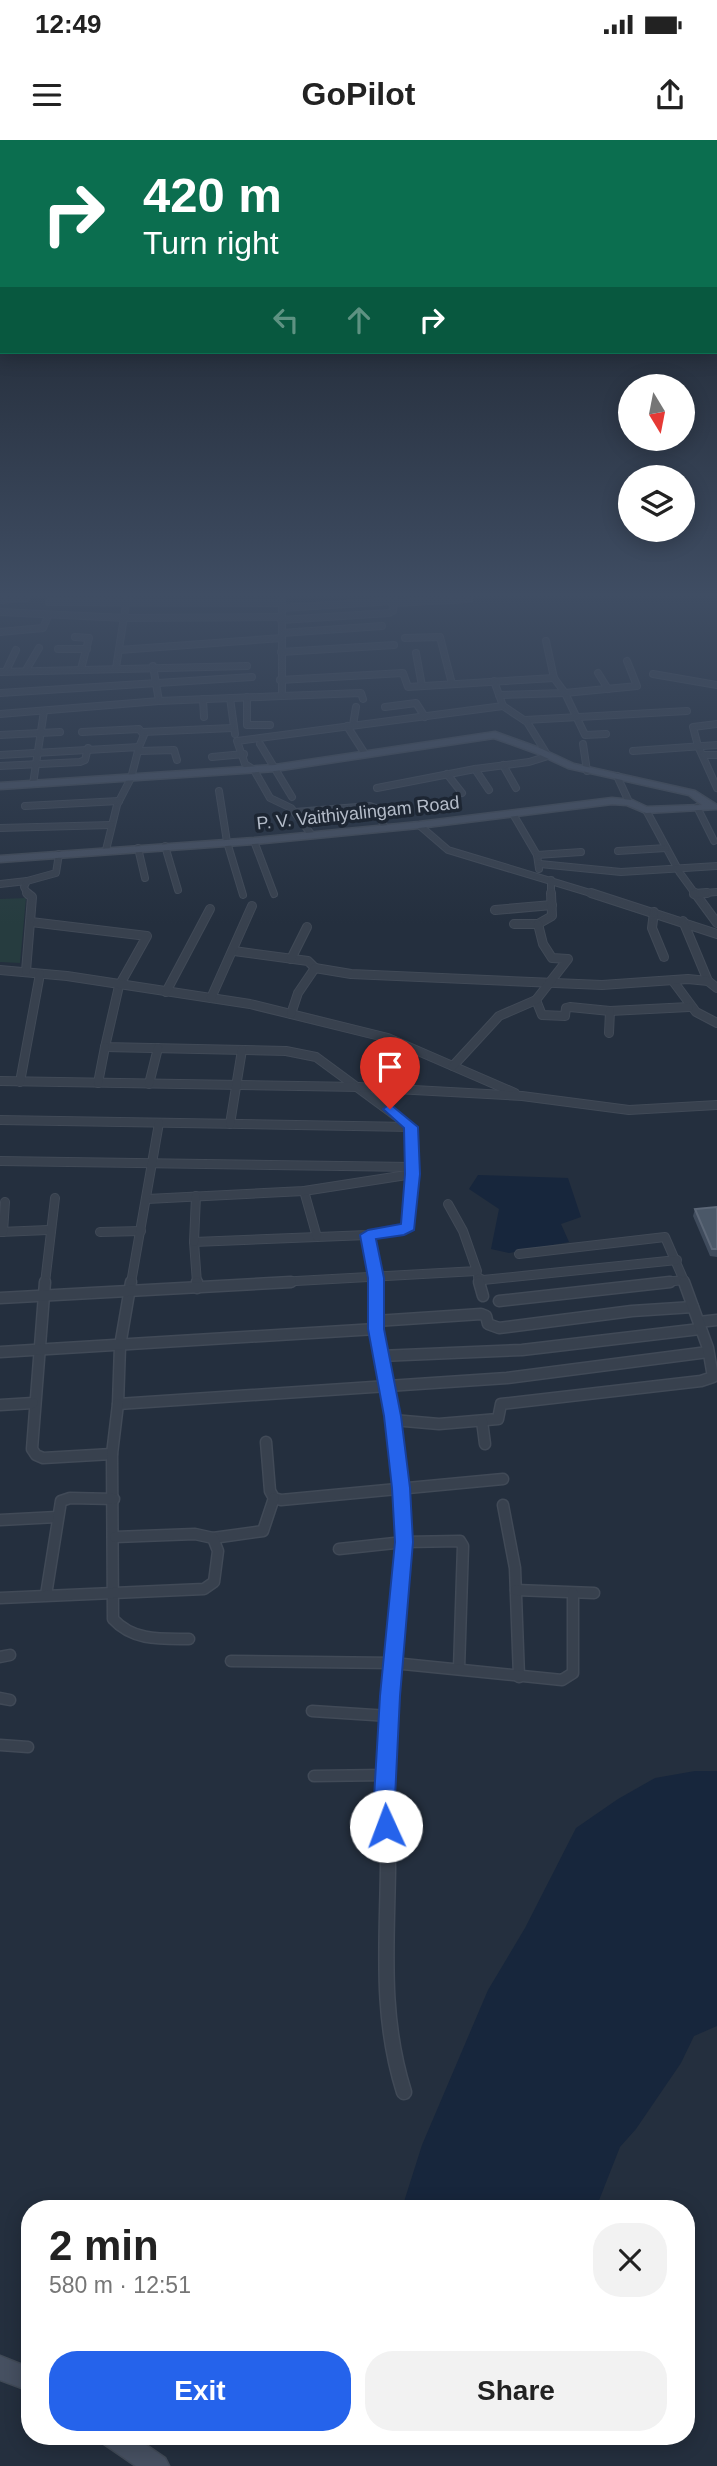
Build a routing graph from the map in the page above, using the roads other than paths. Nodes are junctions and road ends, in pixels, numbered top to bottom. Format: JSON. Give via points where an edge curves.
{"nodes":[{"id":1,"x":100,"y":707,"type":"edge"},
{"id":2,"x":203,"y":707,"type":"edge"},
{"id":3,"x":231,"y":707,"type":"edge"},
{"id":4,"x":247,"y":707,"type":"edge"},
{"id":5,"x":356,"y":707,"type":"dead end"},
{"id":6,"x":385,"y":707,"type":"dead end"},
{"id":7,"x":389,"y":707,"type":"edge"},
{"id":8,"x":418,"y":707,"type":"edge"},
{"id":9,"x":499,"y":707,"type":"edge"},
{"id":10,"x":504,"y":707,"type":"edge"},
{"id":11,"x":572,"y":707,"type":"edge"},
{"id":12,"x":44,"y":711,"type":"junction"},
{"id":13,"x":687,"y":711,"type":"dead end"},
{"id":14,"x":0,"y":714,"type":"edge"},
{"id":15,"x":577,"y":716,"type":"junction"},
{"id":16,"x":204,"y":717,"type":"dead end"},
{"id":17,"x":425,"y":717,"type":"junction"},
{"id":18,"x":525,"y":720,"type":"junction"},
{"id":19,"x":717,"y":724,"type":"edge"},
{"id":20,"x":270,"y":725,"type":"dead end"},
{"id":21,"x":350,"y":725,"type":"junction"},
{"id":22,"x":232,"y":728,"type":"junction"},
{"id":23,"x":60,"y":732,"type":"dead end"},
{"id":24,"x":82,"y":732,"type":"dead end"},
{"id":25,"x":143,"y":732,"type":"junction"},
{"id":26,"x":41,"y":733,"type":"junction"},
{"id":27,"x":606,"y":734,"type":"dead end"},
{"id":28,"x":0,"y":735,"type":"edge"},
{"id":29,"x":237,"y":741,"type":"junction"},
{"id":30,"x":260,"y":744,"type":"dead end"},
{"id":31,"x":583,"y":744,"type":"dead end"},
{"id":32,"x":717,"y":745,"type":"edge"},
{"id":33,"x":698,"y":746,"type":"junction"},
{"id":34,"x":88,"y":748,"type":"junction"},
{"id":35,"x":140,"y":749,"type":"junction"},
{"id":36,"x":633,"y":751,"type":"dead end"},
{"id":37,"x":38,"y":753,"type":"junction"},
{"id":38,"x":244,"y":754,"type":"junction"},
{"id":39,"x":365,"y":754,"type":"junction"},
{"id":40,"x":0,"y":755,"type":"edge"},
{"id":41,"x":703,"y":755,"type":"junction"},
{"id":42,"x":717,"y":755,"type":"edge"},
{"id":43,"x":548,"y":756,"type":"junction"},
{"id":44,"x":212,"y":757,"type":"dead end"},
{"id":45,"x":177,"y":760,"type":"dead end"},
{"id":46,"x":36,"y":764,"type":"junction"},
{"id":47,"x":503,"y":765,"type":"junction"},
{"id":48,"x":0,"y":766,"type":"edge"},
{"id":49,"x":275,"y":768,"type":"junction"},
{"id":50,"x":475,"y":769,"type":"junction"},
{"id":51,"x":254,"y":770,"type":"junction"},
{"id":52,"x":587,"y":771,"type":"junction"},
{"id":53,"x":447,"y":774,"type":"junction"},
{"id":54,"x":617,"y":776,"type":"junction"},
{"id":55,"x":714,"y":776,"type":"edge"},
{"id":56,"x":131,"y":778,"type":"junction"},
{"id":57,"x":33,"y":783,"type":"junction"},
{"id":58,"x":0,"y":786,"type":"edge"},
{"id":59,"x":377,"y":788,"type":"dead end"},
{"id":60,"x":516,"y":788,"type":"dead end"},
{"id":61,"x":717,"y":788,"type":"edge"},
{"id":62,"x":489,"y":790,"type":"dead end"},
{"id":63,"x":219,"y":791,"type":"dead end"},
{"id":64,"x":462,"y":793,"type":"dead end"},
{"id":65,"x":292,"y":797,"type":"dead end"},
{"id":66,"x":119,"y":801,"type":"junction"},
{"id":67,"x":629,"y":802,"type":"junction"},
{"id":68,"x":25,"y":806,"type":"dead end"},
{"id":69,"x":697,"y":807,"type":"junction"},
{"id":70,"x":714,"y":807,"type":"edge"},
{"id":71,"x":646,"y":810,"type":"junction"},
{"id":72,"x":295,"y":812,"type":"junction"},
{"id":73,"x":513,"y":814,"type":"junction"},
{"id":74,"x":111,"y":825,"type":"junction"},
{"id":75,"x":419,"y":825,"type":"junction"},
{"id":76,"x":0,"y":828,"type":"edge"},
{"id":77,"x":385,"y":828,"type":"junction"},
{"id":78,"x":713,"y":832,"type":"edge"},
{"id":79,"x":311,"y":834,"type":"junction"},
{"id":80,"x":254,"y":841,"type":"junction"},
{"id":81,"x":714,"y":841,"type":"dead end"},
{"id":82,"x":227,"y":842,"type":"junction"},
{"id":83,"x":165,"y":846,"type":"junction"},
{"id":84,"x":138,"y":848,"type":"junction"},
{"id":85,"x":666,"y":848,"type":"junction"},
{"id":86,"x":106,"y":850,"type":"junction"},
{"id":87,"x":618,"y":850,"type":"dead end"},
{"id":88,"x":581,"y":852,"type":"dead end"},
{"id":89,"x":59,"y":854,"type":"junction"},
{"id":90,"x":537,"y":855,"type":"junction"},
{"id":91,"x":0,"y":859,"type":"edge"},
{"id":92,"x":540,"y":864,"type":"junction"},
{"id":93,"x":717,"y":866,"type":"edge"},
{"id":94,"x":677,"y":868,"type":"junction"},
{"id":95,"x":537,"y":875,"type":"junction"},
{"id":96,"x":145,"y":878,"type":"dead end"},
{"id":97,"x":551,"y":880,"type":"junction"},
{"id":98,"x":27,"y":881,"type":"junction"},
{"id":99,"x":0,"y":884,"type":"edge"},
{"id":100,"x":178,"y":890,"type":"dead end"},
{"id":101,"x":717,"y":892,"type":"edge"},
{"id":102,"x":274,"y":894,"type":"dead end"},
{"id":103,"x":694,"y":894,"type":"junction"},
{"id":104,"x":243,"y":895,"type":"dead end"},
{"id":105,"x":552,"y":905,"type":"junction"},
{"id":106,"x":252,"y":906,"type":"dead end"},
{"id":107,"x":209,"y":909,"type":"dead end"},
{"id":108,"x":495,"y":910,"type":"dead end"},
{"id":109,"x":654,"y":912,"type":"junction"},
{"id":110,"x":683,"y":921,"type":"junction"},
{"id":111,"x":31,"y":922,"type":"junction"},
{"id":112,"x":717,"y":923,"type":"edge"},
{"id":113,"x":514,"y":924,"type":"dead end"},
{"id":114,"x":537,"y":924,"type":"junction"},
{"id":115,"x":307,"y":927,"type":"dead end"},
{"id":116,"x":717,"y":934,"type":"edge"},
{"id":117,"x":234,"y":951,"type":"junction"},
{"id":118,"x":664,"y":957,"type":"dead end"},
{"id":119,"x":291,"y":958,"type":"junction"},
{"id":120,"x":315,"y":968,"type":"junction"},
{"id":121,"x":0,"y":970,"type":"edge"},
{"id":122,"x":26,"y":971,"type":"junction"},
{"id":123,"x":40,"y":974,"type":"junction"},
{"id":124,"x":550,"y":981,"type":"junction"},
{"id":125,"x":673,"y":981,"type":"junction"},
{"id":126,"x":708,"y":981,"type":"junction"},
{"id":127,"x":119,"y":986,"type":"junction"},
{"id":128,"x":717,"y":988,"type":"edge"},
{"id":129,"x":166,"y":992,"type":"junction"},
{"id":130,"x":211,"y":998,"type":"junction"},
{"id":131,"x":536,"y":1000,"type":"junction"},
{"id":132,"x":689,"y":1007,"type":"junction"},
{"id":133,"x":610,"y":1011,"type":"junction"},
{"id":134,"x":291,"y":1014,"type":"junction"},
{"id":135,"x":717,"y":1023,"type":"edge"},
{"id":136,"x":609,"y":1033,"type":"dead end"},
{"id":137,"x":106,"y":1047,"type":"junction"},
{"id":138,"x":158,"y":1048,"type":"junction"},
{"id":139,"x":242,"y":1050,"type":"junction"},
{"id":140,"x":453,"y":1066,"type":"junction"},
{"id":141,"x":0,"y":1081,"type":"edge"},
{"id":142,"x":20,"y":1082,"type":"junction"},
{"id":143,"x":98,"y":1083,"type":"junction"},
{"id":144,"x":149,"y":1084,"type":"junction"},
{"id":145,"x":237,"y":1085,"type":"junction"},
{"id":146,"x":359,"y":1087,"type":"junction"},
{"id":147,"x":522,"y":1096,"type":"junction"},
{"id":148,"x":717,"y":1105,"type":"edge"},
{"id":149,"x":0,"y":1120,"type":"edge"},
{"id":150,"x":159,"y":1123,"type":"junction"},
{"id":151,"x":230,"y":1124,"type":"junction"},
{"id":152,"x":411,"y":1127,"type":"junction"},
{"id":153,"x":0,"y":1161,"type":"edge"},
{"id":154,"x":151,"y":1165,"type":"junction"},
{"id":155,"x":413,"y":1171,"type":"junction"},
{"id":156,"x":304,"y":1191,"type":"junction"},
{"id":157,"x":196,"y":1196,"type":"junction"},
{"id":158,"x":55,"y":1198,"type":"dead end"},
{"id":159,"x":147,"y":1199,"type":"junction"},
{"id":160,"x":5,"y":1202,"type":"dead end"},
{"id":161,"x":448,"y":1204,"type":"dead end"},
{"id":162,"x":48,"y":1230,"type":"junction"},
{"id":163,"x":141,"y":1231,"type":"junction"},
{"id":164,"x":2,"y":1232,"type":"edge"},
{"id":165,"x":100,"y":1232,"type":"dead end"},
{"id":166,"x":368,"y":1235,"type":"junction"},
{"id":167,"x":317,"y":1237,"type":"junction"},
{"id":168,"x":194,"y":1242,"type":"junction"},
{"id":169,"x":520,"y":1254,"type":"dead end"},
{"id":170,"x":677,"y":1260,"type":"junction"},
{"id":171,"x":478,"y":1275,"type":"junction"},
{"id":172,"x":376,"y":1278,"type":"junction"},
{"id":173,"x":684,"y":1280,"type":"junction"},
{"id":174,"x":197,"y":1288,"type":"junction"},
{"id":175,"x":131,"y":1292,"type":"junction"},
{"id":176,"x":44,"y":1295,"type":"junction"},
{"id":177,"x":484,"y":1296,"type":"dead end"},
{"id":178,"x":0,"y":1298,"type":"edge"},
{"id":179,"x":499,"y":1301,"type":"dead end"},
{"id":180,"x":693,"y":1307,"type":"junction"},
{"id":181,"x":717,"y":1320,"type":"edge"},
{"id":182,"x":376,"y":1325,"type":"junction"},
{"id":183,"x":699,"y":1325,"type":"junction"},
{"id":184,"x":120,"y":1346,"type":"junction"},
{"id":185,"x":37,"y":1349,"type":"junction"},
{"id":186,"x":0,"y":1352,"type":"edge"},
{"id":187,"x":708,"y":1352,"type":"junction"},
{"id":188,"x":380,"y":1356,"type":"junction"},
{"id":189,"x":386,"y":1388,"type":"junction"},
{"id":190,"x":33,"y":1403,"type":"junction"},
{"id":191,"x":118,"y":1404,"type":"junction"},
{"id":192,"x":0,"y":1405,"type":"edge"},
{"id":193,"x":393,"y":1420,"type":"junction"},
{"id":194,"x":482,"y":1421,"type":"junction"},
{"id":195,"x":266,"y":1442,"type":"dead end"},
{"id":196,"x":485,"y":1444,"type":"dead end"},
{"id":197,"x":112,"y":1454,"type":"junction"},
{"id":198,"x":503,"y":1479,"type":"dead end"},
{"id":199,"x":401,"y":1488,"type":"junction"},
{"id":200,"x":274,"y":1497,"type":"junction"},
{"id":201,"x":114,"y":1499,"type":"junction"},
{"id":202,"x":503,"y":1505,"type":"dead end"},
{"id":203,"x":57,"y":1517,"type":"junction"},
{"id":204,"x":0,"y":1520,"type":"edge"},
{"id":205,"x":115,"y":1537,"type":"junction"},
{"id":206,"x":213,"y":1538,"type":"junction"},
{"id":207,"x":404,"y":1542,"type":"junction"},
{"id":208,"x":338,"y":1549,"type":"dead end"},
{"id":209,"x":516,"y":1590,"type":"junction"},
{"id":210,"x":112,"y":1592,"type":"junction"},
{"id":211,"x":573,"y":1593,"type":"junction"},
{"id":212,"x":594,"y":1593,"type":"dead end"},
{"id":213,"x":46,"y":1595,"type":"junction"},
{"id":214,"x":0,"y":1598,"type":"edge"},
{"id":215,"x":189,"y":1639,"type":"dead end"},
{"id":216,"x":231,"y":1661,"type":"dead end"},
{"id":217,"x":393,"y":1663,"type":"junction"},
{"id":218,"x":459,"y":1669,"type":"junction"},
{"id":219,"x":519,"y":1677,"type":"junction"},
{"id":220,"x":312,"y":1711,"type":"dead end"},
{"id":221,"x":390,"y":1716,"type":"junction"},
{"id":222,"x":0,"y":1745,"type":"edge"},
{"id":223,"x":28,"y":1747,"type":"dead end"},
{"id":224,"x":386,"y":1775,"type":"junction"},
{"id":225,"x":314,"y":1776,"type":"dead end"},
{"id":226,"x":404,"y":2092,"type":"dead end"},
{"id":227,"x":0,"y":2368,"type":"edge"},
{"id":228,"x":21,"y":2376,"type":"edge"},
{"id":229,"x":126,"y":2445,"type":"edge"},
{"id":230,"x":158,"y":2466,"type":"edge"}],
"edges":[{"from":1,"to":12,"type":"street"},
{"from":2,"to":16,"type":"street"},
{"from":3,"to":22,"type":"street"},
{"from":4,"to":20,"type":"street","via":[[247,725]]},
{"from":5,"to":21,"type":"street"},
{"from":6,"to":7,"type":"street"},
{"from":8,"to":17,"type":"street"},
{"from":9,"to":17,"type":"street"},
{"from":10,"to":18,"type":"street"},
{"from":11,"to":15,"type":"street"},
{"from":12,"to":14,"type":"street"},
{"from":12,"to":26,"type":"street"},
{"from":13,"to":15,"type":"street"},
{"from":15,"to":18,"type":"street"},
{"from":15,"to":27,"type":"street","via":[[585,735]]},
{"from":17,"to":21,"type":"street"},
{"from":18,"to":43,"type":"street"},
{"from":19,"to":33,"type":"street","via":[[693,727]]},
{"from":21,"to":29,"type":"street"},
{"from":21,"to":39,"type":"street"},
{"from":22,"to":25,"type":"street"},
{"from":22,"to":29,"type":"street"},
{"from":23,"to":26,"type":"street"},
{"from":24,"to":25,"type":"street"},
{"from":25,"to":35,"type":"street"},
{"from":26,"to":28,"type":"street"},
{"from":26,"to":37,"type":"street"},
{"from":29,"to":38,"type":"street"},
{"from":30,"to":49,"type":"street"},
{"from":31,"to":52,"type":"street"},
{"from":32,"to":33,"type":"street"},
{"from":33,"to":36,"type":"street"},
{"from":33,"to":41,"type":"street"},
{"from":34,"to":35,"type":"street"},
{"from":34,"to":37,"type":"street"},
{"from":34,"to":46,"type":"street","via":[[83,761]]},
{"from":35,"to":45,"type":"street","via":[[174,750]]},
{"from":35,"to":56,"type":"street"},
{"from":37,"to":40,"type":"street"},
{"from":37,"to":46,"type":"street"},
{"from":38,"to":44,"type":"street"},
{"from":38,"to":51,"type":"street","via":[[245,764]]},
{"from":39,"to":43,"type":"street","via":[[495,735]]},
{"from":39,"to":49,"type":"street"},
{"from":41,"to":42,"type":"street"},
{"from":41,"to":55,"type":"street"},
{"from":43,"to":47,"type":"street"},
{"from":43,"to":52,"type":"street"},
{"from":46,"to":48,"type":"street"},
{"from":46,"to":57,"type":"street"},
{"from":47,"to":50,"type":"street"},
{"from":47,"to":60,"type":"street"},
{"from":49,"to":51,"type":"street"},
{"from":49,"to":65,"type":"street"},
{"from":50,"to":53,"type":"street"},
{"from":50,"to":62,"type":"street"},
{"from":51,"to":56,"type":"street"},
{"from":51,"to":72,"type":"street","via":[[270,798]]},
{"from":52,"to":54,"type":"street"},
{"from":53,"to":59,"type":"street"},
{"from":53,"to":64,"type":"street"},
{"from":54,"to":67,"type":"street"},
{"from":54,"to":70,"type":"street","via":[[692,793]]},
{"from":55,"to":61,"type":"street"},
{"from":56,"to":57,"type":"street"},
{"from":56,"to":66,"type":"street"},
{"from":57,"to":58,"type":"street"},
{"from":63,"to":82,"type":"street"},
{"from":66,"to":68,"type":"street"},
{"from":66,"to":74,"type":"street"},
{"from":67,"to":71,"type":"street","name":"P. V. Vaithiyalingam Road"},
{"from":67,"to":73,"type":"street","name":"P. V. Vaithiyalingam Road","via":[[612,800]]},
{"from":69,"to":70,"type":"street","name":"P. V. Vaithiyalingam Road"},
{"from":69,"to":71,"type":"street","name":"P. V. Vaithiyalingam Road"},
{"from":69,"to":78,"type":"street"},
{"from":71,"to":85,"type":"street"},
{"from":72,"to":77,"type":"street","via":[[373,807]]},
{"from":72,"to":79,"type":"street"},
{"from":73,"to":75,"type":"street","name":"P. V. Vaithiyalingam Road"},
{"from":73,"to":90,"type":"street"},
{"from":74,"to":76,"type":"street"},
{"from":74,"to":86,"type":"street"},
{"from":75,"to":77,"type":"street","name":"P. V. Vaithiyalingam Road"},
{"from":75,"to":95,"type":"street","via":[[448,850]]},
{"from":77,"to":79,"type":"street","name":"P. V. Vaithiyalingam Road"},
{"from":78,"to":81,"type":"street"},
{"from":79,"to":80,"type":"street","name":"P. V. Vaithiyalingam Road"},
{"from":80,"to":82,"type":"street","name":"P. V. Vaithiyalingam Road"},
{"from":80,"to":102,"type":"street"},
{"from":82,"to":83,"type":"street","name":"P. V. Vaithiyalingam Road"},
{"from":82,"to":104,"type":"street"},
{"from":83,"to":84,"type":"street","name":"P. V. Vaithiyalingam Road"},
{"from":83,"to":100,"type":"street"},
{"from":84,"to":86,"type":"street","name":"P. V. Vaithiyalingam Road"},
{"from":84,"to":96,"type":"street"},
{"from":85,"to":87,"type":"street"},
{"from":85,"to":94,"type":"street"},
{"from":86,"to":89,"type":"street","name":"P. V. Vaithiyalingam Road"},
{"from":88,"to":90,"type":"street"},
{"from":89,"to":91,"type":"street","name":"P. V. Vaithiyalingam Road"},
{"from":89,"to":98,"type":"street","via":[[56,873]]},
{"from":90,"to":92,"type":"street"},
{"from":92,"to":94,"type":"street","via":[[621,872]]},
{"from":92,"to":95,"type":"street"},
{"from":93,"to":94,"type":"street"},
{"from":94,"to":103,"type":"street"},
{"from":95,"to":97,"type":"street"},
{"from":97,"to":105,"type":"street"},
{"from":97,"to":109,"type":"street"},
{"from":98,"to":99,"type":"street"},
{"from":98,"to":111,"type":"street","via":[[24,887],[33,897]]},
{"from":101,"to":103,"type":"street"},
{"from":103,"to":112,"type":"street"},
{"from":105,"to":108,"type":"street"},
{"from":105,"to":114,"type":"street","via":[[552,916]]},
{"from":106,"to":117,"type":"street"},
{"from":107,"to":129,"type":"street"},
{"from":109,"to":110,"type":"street"},
{"from":109,"to":118,"type":"street","via":[[652,928]]},
{"from":110,"to":116,"type":"street"},
{"from":110,"to":126,"type":"street"},
{"from":111,"to":122,"type":"street"},
{"from":111,"to":127,"type":"street","via":[[147,936]]},
{"from":113,"to":114,"type":"street"},
{"from":114,"to":124,"type":"street","via":[[552,958],[568,960]]},
{"from":115,"to":119,"type":"street"},
{"from":117,"to":119,"type":"street"},
{"from":117,"to":130,"type":"street"},
{"from":119,"to":120,"type":"street","via":[[308,961]]},
{"from":120,"to":124,"type":"street","via":[[351,974]]},
{"from":120,"to":134,"type":"street","via":[[298,993]]},
{"from":121,"to":122,"type":"street"},
{"from":122,"to":123,"type":"street"},
{"from":123,"to":127,"type":"street"},
{"from":123,"to":142,"type":"street"},
{"from":124,"to":125,"type":"street","via":[[588,985]]},
{"from":124,"to":131,"type":"street"},
{"from":125,"to":126,"type":"street"},
{"from":125,"to":132,"type":"street"},
{"from":126,"to":128,"type":"street"},
{"from":127,"to":129,"type":"street"},
{"from":127,"to":137,"type":"street"},
{"from":129,"to":130,"type":"street"},
{"from":130,"to":134,"type":"street"},
{"from":131,"to":133,"type":"street","via":[[542,1015],[565,1016],[566,1008]]},
{"from":131,"to":140,"type":"street","via":[[499,1016]]},
{"from":132,"to":133,"type":"street"},
{"from":132,"to":135,"type":"street"},
{"from":133,"to":136,"type":"street"},
{"from":134,"to":140,"type":"street","via":[[388,1038]]},
{"from":137,"to":138,"type":"street"},
{"from":137,"to":143,"type":"street"},
{"from":138,"to":139,"type":"street"},
{"from":138,"to":144,"type":"street"},
{"from":139,"to":145,"type":"street"},
{"from":139,"to":146,"type":"street","via":[[316,1057]]},
{"from":140,"to":147,"type":"street"},
{"from":141,"to":142,"type":"street"},
{"from":142,"to":143,"type":"street"},
{"from":143,"to":144,"type":"street"},
{"from":144,"to":145,"type":"street"},
{"from":145,"to":146,"type":"street"},
{"from":145,"to":151,"type":"street"},
{"from":146,"to":147,"type":"street"},
{"from":146,"to":152,"type":"street"},
{"from":147,"to":148,"type":"street","via":[[629,1110]]},
{"from":149,"to":150,"type":"street"},
{"from":150,"to":151,"type":"street"},
{"from":150,"to":154,"type":"street"},
{"from":151,"to":152,"type":"street"},
{"from":152,"to":155,"type":"street"},
{"from":153,"to":154,"type":"street"},
{"from":154,"to":155,"type":"street"},
{"from":154,"to":159,"type":"street"},
{"from":155,"to":156,"type":"street"},
{"from":155,"to":166,"type":"street","via":[[408,1226]]},
{"from":156,"to":157,"type":"street"},
{"from":156,"to":167,"type":"street"},
{"from":157,"to":159,"type":"street"},
{"from":157,"to":168,"type":"street"},
{"from":158,"to":162,"type":"street"},
{"from":159,"to":163,"type":"street"},
{"from":160,"to":164,"type":"street"},
{"from":161,"to":171,"type":"street"},
{"from":162,"to":164,"type":"street"},
{"from":162,"to":176,"type":"street"},
{"from":163,"to":165,"type":"street"},
{"from":163,"to":175,"type":"street"},
{"from":166,"to":167,"type":"street"},
{"from":166,"to":172,"type":"street"},
{"from":167,"to":168,"type":"street"},
{"from":168,"to":174,"type":"street"},
{"from":169,"to":170,"type":"street","via":[[665,1237]]},
{"from":170,"to":171,"type":"street","via":[[483,1280]]},
{"from":170,"to":173,"type":"street"},
{"from":171,"to":172,"type":"street"},
{"from":171,"to":177,"type":"street"},
{"from":172,"to":174,"type":"street"},
{"from":172,"to":182,"type":"street"},
{"from":173,"to":179,"type":"street"},
{"from":173,"to":180,"type":"street"},
{"from":174,"to":175,"type":"street"},
{"from":175,"to":176,"type":"street"},
{"from":175,"to":184,"type":"street"},
{"from":176,"to":178,"type":"street"},
{"from":176,"to":185,"type":"street"},
{"from":180,"to":182,"type":"street","via":[[499,1328],[488,1324],[481,1314]]},
{"from":180,"to":183,"type":"street"},
{"from":181,"to":183,"type":"street"},
{"from":182,"to":184,"type":"street"},
{"from":182,"to":188,"type":"street"},
{"from":183,"to":187,"type":"street"},
{"from":183,"to":188,"type":"street","via":[[522,1350]]},
{"from":184,"to":185,"type":"street"},
{"from":184,"to":191,"type":"street"},
{"from":185,"to":186,"type":"street"},
{"from":185,"to":190,"type":"street"},
{"from":187,"to":189,"type":"street","via":[[507,1378]]},
{"from":187,"to":194,"type":"street","via":[[714,1376],[709,1380],[501,1404],[498,1419]]},
{"from":188,"to":189,"type":"street"},
{"from":189,"to":191,"type":"street"},
{"from":189,"to":193,"type":"street"},
{"from":190,"to":192,"type":"street"},
{"from":190,"to":197,"type":"street","via":[[32,1449],[36,1455]]},
{"from":191,"to":197,"type":"street"},
{"from":193,"to":194,"type":"street"},
{"from":193,"to":199,"type":"street"},
{"from":194,"to":196,"type":"street"},
{"from":195,"to":200,"type":"street"},
{"from":197,"to":201,"type":"street"},
{"from":198,"to":199,"type":"street"},
{"from":199,"to":200,"type":"street","via":[[286,1500]]},
{"from":199,"to":207,"type":"street"},
{"from":200,"to":206,"type":"street","via":[[264,1531]]},
{"from":201,"to":203,"type":"street","via":[[65,1498]]},
{"from":201,"to":205,"type":"street"},
{"from":202,"to":209,"type":"street"},
{"from":203,"to":204,"type":"street"},
{"from":203,"to":213,"type":"street"},
{"from":205,"to":206,"type":"street","via":[[195,1534]]},
{"from":205,"to":210,"type":"street"},
{"from":206,"to":210,"type":"street","via":[[218,1551],[214,1583],[209,1587]]},
{"from":207,"to":208,"type":"street"},
{"from":207,"to":217,"type":"street"},
{"from":207,"to":218,"type":"street","via":[[455,1540],[463,1546]]},
{"from":209,"to":211,"type":"street"},
{"from":209,"to":219,"type":"street"},
{"from":210,"to":213,"type":"street"},
{"from":210,"to":215,"type":"street","via":[[113,1619],[120,1629],[139,1637]]},
{"from":211,"to":212,"type":"street"},
{"from":211,"to":219,"type":"street","via":[[573,1673],[562,1680]]},
{"from":213,"to":214,"type":"street"},
{"from":216,"to":217,"type":"street"},
{"from":217,"to":218,"type":"street"},
{"from":217,"to":221,"type":"street"},
{"from":218,"to":219,"type":"street"},
{"from":220,"to":221,"type":"street"},
{"from":221,"to":224,"type":"street"},
{"from":222,"to":223,"type":"street"},
{"from":224,"to":225,"type":"street"},
{"from":224,"to":226,"type":"street","via":[[386,2009]]},
{"from":227,"to":228,"type":"street"},
{"from":229,"to":230,"type":"street"}]}
